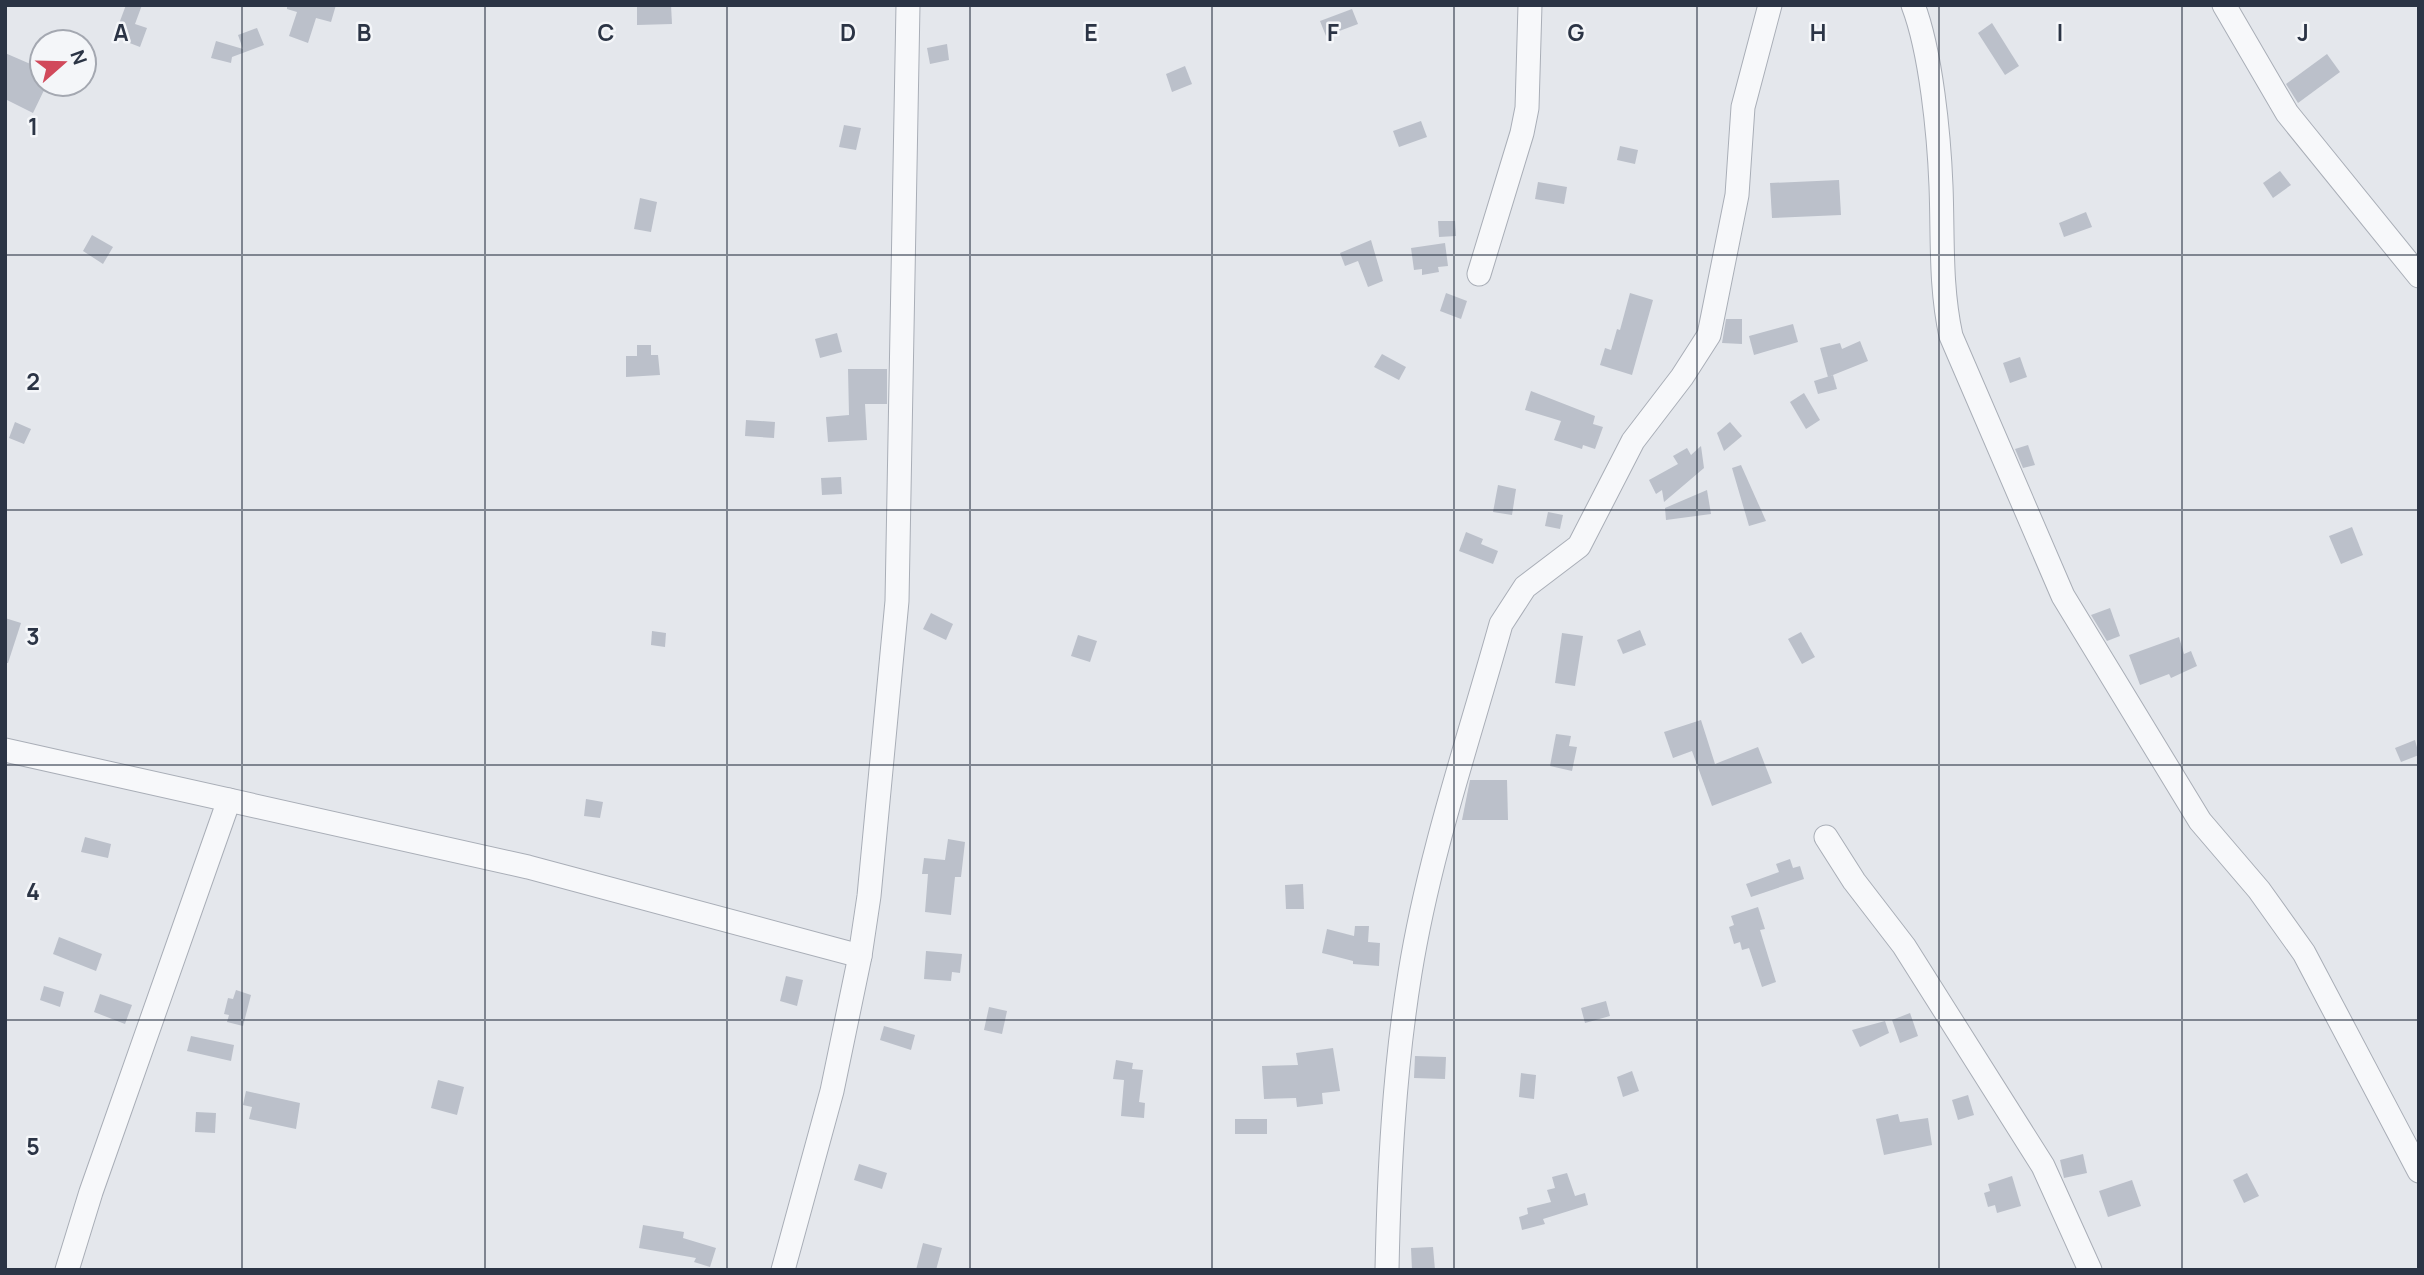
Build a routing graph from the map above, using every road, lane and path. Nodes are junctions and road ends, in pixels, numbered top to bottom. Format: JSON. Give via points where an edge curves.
{"nodes":[{"id":1,"x":908,"y":5,"type":"edge"},
{"id":2,"x":1530,"y":5,"type":"edge"},
{"id":3,"x":1770,"y":5,"type":"edge"},
{"id":4,"x":1913,"y":5,"type":"edge"},
{"id":5,"x":2224,"y":5,"type":"edge"},
{"id":6,"x":1479,"y":274,"type":"dead end"},
{"id":7,"x":2419,"y":276,"type":"edge"},
{"id":8,"x":5,"y":750,"type":"edge"},
{"id":9,"x":229,"y":800,"type":"junction"},
{"id":10,"x":1826,"y":837,"type":"dead end"},
{"id":11,"x":860,"y":956,"type":"junction"},
{"id":12,"x":2418,"y":1166,"type":"edge"},
{"id":13,"x":67,"y":1270,"type":"edge"},
{"id":14,"x":783,"y":1270,"type":"edge"},
{"id":15,"x":1387,"y":1270,"type":"edge"},
{"id":16,"x":2090,"y":1270,"type":"edge"}],
"edges":[{"from":1,"to":11,"type":"street","via":[[897,601]]},
{"from":2,"to":6,"type":"street","via":[[1527,108]]},
{"from":3,"to":15,"type":"street","via":[[1743,107],[1737,195],[1709,335],[1633,441],[1579,546],[1525,587],[1501,624],[1428,884],[1410,973],[1389,1164]]},
{"from":4,"to":12,"type":"street","via":[[1928,63],[1951,336],[2063,596],[2200,821],[2259,890],[2304,953]]},
{"from":5,"to":7,"type":"street","via":[[2287,113]]},
{"from":8,"to":9,"type":"street"},
{"from":9,"to":11,"type":"street","via":[[528,867]]},
{"from":9,"to":13,"type":"street"},
{"from":10,"to":16,"type":"street","via":[[1903,946],[2043,1166]]},
{"from":11,"to":14,"type":"street","via":[[832,1091]]}]}
